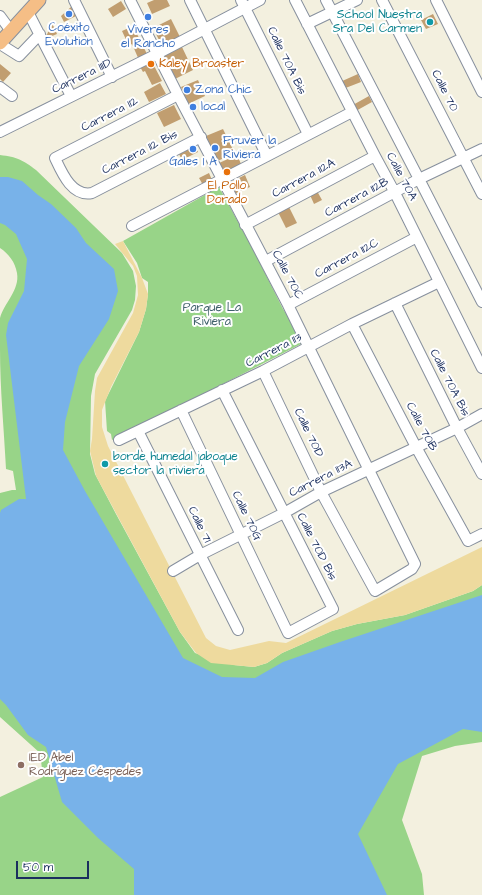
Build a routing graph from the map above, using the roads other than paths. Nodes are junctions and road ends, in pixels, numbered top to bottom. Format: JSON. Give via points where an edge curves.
{"nodes":[{"id":1,"x":39,"y":0,"type":"edge"},
{"id":2,"x":74,"y":0,"type":"edge"},
{"id":3,"x":130,"y":0,"type":"edge"},
{"id":4,"x":190,"y":0,"type":"edge"},
{"id":5,"x":260,"y":0,"type":"edge"},
{"id":6,"x":295,"y":0,"type":"edge"},
{"id":7,"x":326,"y":0,"type":"edge"},
{"id":8,"x":357,"y":0,"type":"edge"},
{"id":9,"x":382,"y":0,"type":"edge"},
{"id":10,"x":436,"y":0,"type":"edge"},
{"id":11,"x":243,"y":4,"type":"edge"},
{"id":12,"x":28,"y":12,"type":"junction"},
{"id":13,"x":332,"y":12,"type":"junction"},
{"id":14,"x":0,"y":16,"type":"edge"},
{"id":15,"x":308,"y":24,"type":"junction"},
{"id":16,"x":204,"y":29,"type":"junction"},
{"id":17,"x":11,"y":31,"type":"junction"},
{"id":18,"x":40,"y":34,"type":"junction"},
{"id":19,"x":0,"y":43,"type":"edge"},
{"id":20,"x":157,"y":54,"type":"junction"},
{"id":21,"x":112,"y":77,"type":"junction"},
{"id":22,"x":0,"y":86,"type":"edge"},
{"id":23,"x":482,"y":92,"type":"edge"},
{"id":24,"x":178,"y":95,"type":"junction"},
{"id":25,"x":12,"y":96,"type":"dead end"},
{"id":26,"x":71,"y":96,"type":"junction"},
{"id":27,"x":352,"y":112,"type":"junction"},
{"id":28,"x":0,"y":132,"type":"edge"},
{"id":29,"x":308,"y":134,"type":"junction"},
{"id":30,"x":201,"y":137,"type":"junction"},
{"id":31,"x":482,"y":149,"type":"edge"},
{"id":32,"x":267,"y":156,"type":"junction"},
{"id":33,"x":375,"y":156,"type":"junction"},
{"id":34,"x":464,"y":158,"type":"junction"},
{"id":35,"x":419,"y":179,"type":"junction"},
{"id":36,"x":222,"y":180,"type":"junction"},
{"id":37,"x":92,"y":193,"type":"joint"},
{"id":38,"x":395,"y":193,"type":"junction"},
{"id":39,"x":482,"y":194,"type":"edge"},
{"id":40,"x":245,"y":225,"type":"junction"},
{"id":41,"x":132,"y":226,"type":"dead end"},
{"id":42,"x":417,"y":237,"type":"junction"},
{"id":43,"x":266,"y":262,"type":"junction"},
{"id":44,"x":439,"y":282,"type":"junction"},
{"id":45,"x":482,"y":302,"type":"edge"},
{"id":46,"x":395,"y":303,"type":"junction"},
{"id":47,"x":288,"y":305,"type":"junction"},
{"id":48,"x":352,"y":324,"type":"junction"},
{"id":49,"x":310,"y":348,"type":"junction"},
{"id":50,"x":482,"y":368,"type":"edge"},
{"id":51,"x":263,"y":371,"type":"junction"},
{"id":52,"x":222,"y":390,"type":"junction"},
{"id":53,"x":181,"y":410,"type":"junction"},
{"id":54,"x":482,"y":414,"type":"edge"},
{"id":55,"x":457,"y":428,"type":"junction"},
{"id":56,"x":138,"y":431,"type":"junction"},
{"id":57,"x":119,"y":440,"type":"dead end"},
{"id":58,"x":416,"y":446,"type":"junction"},
{"id":59,"x":369,"y":469,"type":"junction"},
{"id":60,"x":482,"y":474,"type":"edge"},
{"id":61,"x":321,"y":492,"type":"junction"},
{"id":62,"x":284,"y":513,"type":"junction"},
{"id":63,"x":482,"y":534,"type":"edge"},
{"id":64,"x":240,"y":535,"type":"junction"},
{"id":65,"x":200,"y":556,"type":"junction"},
{"id":66,"x":173,"y":571,"type":"dead end"},
{"id":67,"x":375,"y":590,"type":"joint"},
{"id":68,"x":238,"y":630,"type":"dead end"},
{"id":69,"x":288,"y":633,"type":"joint"}],
"edges":[{"from":1,"to":12,"type":"main road"},
{"from":2,"to":21,"type":"street"},
{"from":3,"to":20,"type":"street","name":"Calle 70C"},
{"from":4,"to":16,"type":"street"},
{"from":5,"to":11,"type":"street","name":"Carrera 111D"},
{"from":6,"to":15,"type":"street","name":"Calle 70A"},
{"from":7,"to":13,"type":"street","name":"Calle 70A"},
{"from":8,"to":13,"type":"street"},
{"from":9,"to":34,"type":"street","name":"Calle 70"},
{"from":10,"to":23,"type":"street"},
{"from":11,"to":16,"type":"street","name":"Carrera 111D"},
{"from":11,"to":29,"type":"street","name":"Calle 70A Bis"},
{"from":12,"to":17,"type":"main road"},
{"from":12,"to":18,"type":"street"},
{"from":13,"to":15,"type":"street"},
{"from":13,"to":35,"type":"street","name":"Calle 70A"},
{"from":14,"to":17,"type":"street"},
{"from":15,"to":27,"type":"street","name":"Calle 70A"},
{"from":16,"to":20,"type":"street","name":"Carrera 111D"},
{"from":16,"to":32,"type":"street"},
{"from":17,"to":19,"type":"main road"},
{"from":18,"to":19,"type":"street","via":[[19,56]]},
{"from":18,"to":26,"type":"street"},
{"from":20,"to":21,"type":"street","name":"Carrera 111D"},
{"from":20,"to":24,"type":"street","name":"Calle 70C"},
{"from":21,"to":26,"type":"street","name":"Carrera 111D"},
{"from":22,"to":25,"type":"street"},
{"from":24,"to":30,"type":"street","name":"Calle 70C"},
{"from":24,"to":37,"type":"street","name":"Carrera 112","via":[[55,158],[72,186],[80,192]]},
{"from":26,"to":28,"type":"street","name":"Carrera 111D"},
{"from":27,"to":29,"type":"street"},
{"from":27,"to":33,"type":"street","name":"Calle 70A"},
{"from":29,"to":32,"type":"street"},
{"from":30,"to":36,"type":"street","name":"Calle 70C"},
{"from":30,"to":37,"type":"street","name":"Carrera 112 Bis"},
{"from":31,"to":34,"type":"street","name":"Carrera 112B"},
{"from":32,"to":36,"type":"street"},
{"from":33,"to":38,"type":"street","name":"Calle 70A"},
{"from":33,"to":40,"type":"street","name":"Carrera 112A"},
{"from":34,"to":35,"type":"street","name":"Carrera 112B"},
{"from":34,"to":39,"type":"street","name":"Calle 70"},
{"from":35,"to":38,"type":"street","name":"Carrera 112B"},
{"from":35,"to":45,"type":"street","name":"Calle 70A"},
{"from":36,"to":40,"type":"street","name":"Calle 70C"},
{"from":36,"to":41,"type":"street"},
{"from":38,"to":42,"type":"street","name":"Calle 70A"},
{"from":38,"to":43,"type":"street","name":"Carrera 112B"},
{"from":40,"to":43,"type":"street","name":"Calle 70C"},
{"from":42,"to":44,"type":"street","name":"Calle 70A"},
{"from":42,"to":47,"type":"street","name":"Carrera 112C"},
{"from":43,"to":47,"type":"street","name":"Calle 70C"},
{"from":44,"to":46,"type":"street","name":"Carrera 113"},
{"from":44,"to":50,"type":"street","name":"Calle 70A"},
{"from":46,"to":48,"type":"street","name":"Carrera 113"},
{"from":46,"to":55,"type":"street","name":"Calle 70A Bis"},
{"from":47,"to":49,"type":"street","name":"Calle 70C"},
{"from":48,"to":49,"type":"street","name":"Carrera 113"},
{"from":48,"to":58,"type":"street","name":"Calle 70B"},
{"from":49,"to":51,"type":"street","name":"Carrera 113"},
{"from":49,"to":59,"type":"street","name":"Calle 70C"},
{"from":51,"to":52,"type":"street","name":"Carrera 113"},
{"from":51,"to":61,"type":"street","name":"Calle 70D"},
{"from":52,"to":53,"type":"street","name":"Carrera 113"},
{"from":52,"to":62,"type":"street","name":"Calle 70D Bis"},
{"from":53,"to":56,"type":"street","name":"Carrera 113"},
{"from":53,"to":64,"type":"street","name":"Calle 70G"},
{"from":54,"to":55,"type":"street","name":"Carrera 113A"},
{"from":55,"to":58,"type":"street","name":"Carrera 113A"},
{"from":55,"to":60,"type":"street","name":"Calle 70A Bis"},
{"from":56,"to":57,"type":"street","name":"Carrera 113"},
{"from":56,"to":65,"type":"street","name":"Calle 71"},
{"from":58,"to":59,"type":"street","name":"Carrera 113A"},
{"from":58,"to":63,"type":"street","name":"Calle 70B","via":[[468,540]]},
{"from":59,"to":61,"type":"street","name":"Carrera 113A"},
{"from":59,"to":67,"type":"street","name":"Calle 70C","via":[[414,564],[412,569]]},
{"from":61,"to":62,"type":"street","name":"Carrera 113A"},
{"from":61,"to":67,"type":"street","name":"Calle 70D"},
{"from":62,"to":64,"type":"street","name":"Carrera 113A"},
{"from":62,"to":69,"type":"street","name":"Calle 70D Bis","via":[[333,609]]},
{"from":64,"to":65,"type":"street","name":"Carrera 113A"},
{"from":64,"to":69,"type":"street","name":"Calle 70G"},
{"from":65,"to":66,"type":"street","name":"Carrera 113A"},
{"from":65,"to":68,"type":"street","name":"Calle 71"}]}
